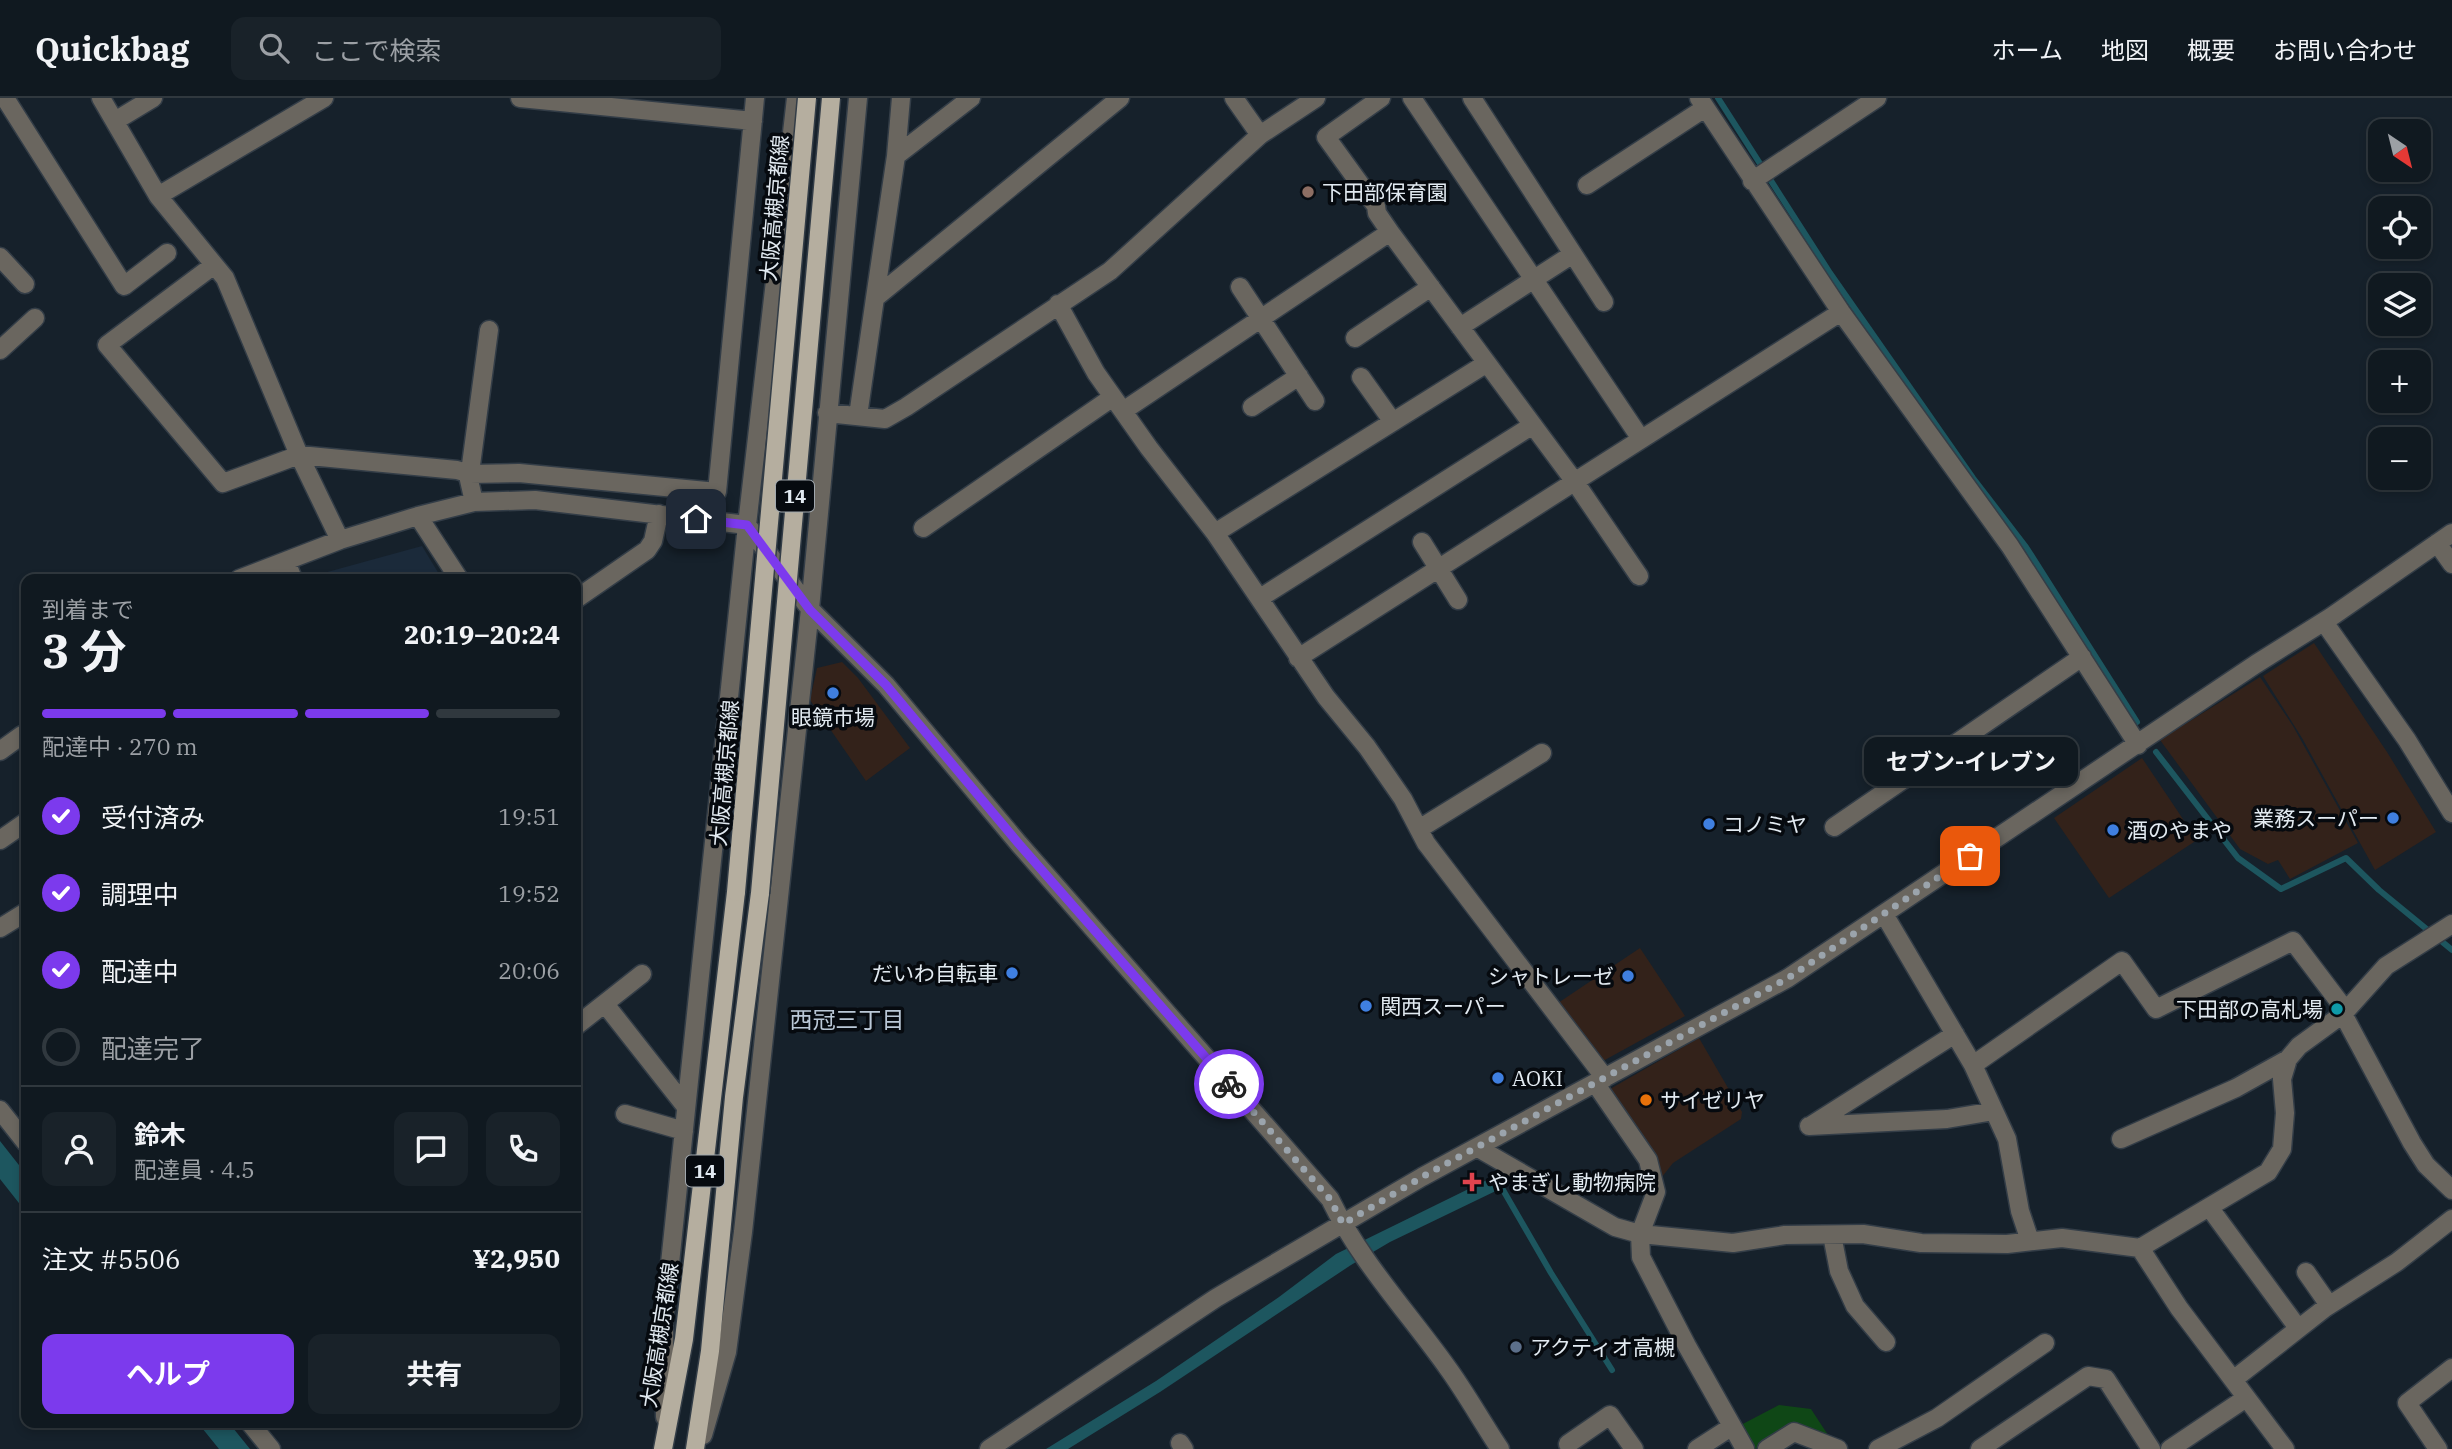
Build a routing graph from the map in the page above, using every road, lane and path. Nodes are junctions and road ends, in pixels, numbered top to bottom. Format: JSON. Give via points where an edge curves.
{"nodes":[{"id":1,"x":5,"y":98,"type":"edge"},
{"id":2,"x":101,"y":98,"type":"edge"},
{"id":3,"x":153,"y":98,"type":"edge"},
{"id":4,"x":324,"y":98,"type":"edge"},
{"id":5,"x":520,"y":98,"type":"edge"},
{"id":6,"x":755,"y":98,"type":"edge"},
{"id":7,"x":796,"y":98,"type":"edge"},
{"id":8,"x":807,"y":98,"type":"edge"},
{"id":9,"x":831,"y":98,"type":"edge"},
{"id":10,"x":858,"y":98,"type":"edge"},
{"id":11,"x":901,"y":98,"type":"edge"},
{"id":12,"x":971,"y":98,"type":"edge"},
{"id":13,"x":1120,"y":98,"type":"edge"},
{"id":14,"x":1234,"y":98,"type":"edge"},
{"id":15,"x":1316,"y":98,"type":"edge"},
{"id":16,"x":1381,"y":98,"type":"edge"},
{"id":17,"x":1412,"y":98,"type":"edge"},
{"id":18,"x":1472,"y":98,"type":"edge"},
{"id":19,"x":1878,"y":98,"type":"edge"},
{"id":20,"x":556,"y":100,"type":"edge"},
{"id":21,"x":1702,"y":103,"type":"edge"},
{"id":22,"x":115,"y":121,"type":"junction"},
{"id":23,"x":753,"y":121,"type":"junction"},
{"id":24,"x":1260,"y":135,"type":"junction"},
{"id":25,"x":896,"y":156,"type":"junction"},
{"id":26,"x":1761,"y":175,"type":"junction"},
{"id":27,"x":1587,"y":185,"type":"dead end"},
{"id":28,"x":158,"y":196,"type":"junction"},
{"id":29,"x":1390,"y":232,"type":"junction"},
{"id":30,"x":167,"y":253,"type":"dead end"},
{"id":31,"x":1573,"y":254,"type":"junction"},
{"id":32,"x":0,"y":257,"type":"edge"},
{"id":33,"x":214,"y":264,"type":"junction"},
{"id":34,"x":1533,"y":279,"type":"junction"},
{"id":35,"x":25,"y":284,"type":"dead end"},
{"id":36,"x":1240,"y":287,"type":"dead end"},
{"id":37,"x":1431,"y":287,"type":"junction"},
{"id":38,"x":875,"y":298,"type":"junction"},
{"id":39,"x":1604,"y":302,"type":"dead end"},
{"id":40,"x":1058,"y":304,"type":"junction"},
{"id":41,"x":1841,"y":312,"type":"junction"},
{"id":42,"x":34,"y":318,"type":"dead end"},
{"id":43,"x":1262,"y":318,"type":"junction"},
{"id":44,"x":1460,"y":327,"type":"junction"},
{"id":45,"x":489,"y":330,"type":"dead end"},
{"id":46,"x":1355,"y":338,"type":"dead end"},
{"id":47,"x":0,"y":350,"type":"edge"},
{"id":48,"x":1487,"y":363,"type":"junction"},
{"id":49,"x":1298,"y":376,"type":"junction"},
{"id":50,"x":1362,"y":377,"type":"dead end"},
{"id":51,"x":1315,"y":401,"type":"dead end"},
{"id":52,"x":1118,"y":404,"type":"junction"},
{"id":53,"x":1252,"y":407,"type":"dead end"},
{"id":54,"x":827,"y":413,"type":"junction"},
{"id":55,"x":858,"y":416,"type":"junction"},
{"id":56,"x":1393,"y":422,"type":"junction"},
{"id":57,"x":1533,"y":425,"type":"junction"},
{"id":58,"x":1641,"y":439,"type":"junction"},
{"id":59,"x":299,"y":455,"type":"junction"},
{"id":60,"x":470,"y":474,"type":"junction"},
{"id":61,"x":1575,"y":482,"type":"junction"},
{"id":62,"x":474,"y":502,"type":"junction"},
{"id":63,"x":659,"y":514,"type":"junction"},
{"id":64,"x":418,"y":516,"type":"junction"},
{"id":65,"x":747,"y":525,"type":"junction"},
{"id":66,"x":923,"y":528,"type":"dead end"},
{"id":67,"x":1215,"y":533,"type":"junction"},
{"id":68,"x":2444,"y":538,"type":"edge"},
{"id":69,"x":340,"y":541,"type":"junction"},
{"id":70,"x":1422,"y":542,"type":"dead end"},
{"id":71,"x":286,"y":561,"type":"junction"},
{"id":72,"x":2452,"y":564,"type":"edge"},
{"id":73,"x":1438,"y":569,"type":"junction"},
{"id":74,"x":252,"y":574,"type":"edge"},
{"id":75,"x":291,"y":574,"type":"edge"},
{"id":76,"x":456,"y":574,"type":"edge"},
{"id":77,"x":1639,"y":576,"type":"dead end"},
{"id":78,"x":581,"y":596,"type":"edge"},
{"id":79,"x":1260,"y":598,"type":"junction"},
{"id":80,"x":1458,"y":600,"type":"dead end"},
{"id":81,"x":810,"y":610,"type":"junction"},
{"id":82,"x":2324,"y":622,"type":"junction"},
{"id":83,"x":2082,"y":657,"type":"junction"},
{"id":84,"x":1298,"y":658,"type":"junction"},
{"id":85,"x":21,"y":736,"type":"edge"},
{"id":86,"x":2138,"y":745,"type":"junction"},
{"id":87,"x":0,"y":751,"type":"edge"},
{"id":88,"x":1542,"y":753,"type":"dead end"},
{"id":89,"x":2452,"y":813,"type":"edge"},
{"id":90,"x":21,"y":826,"type":"edge"},
{"id":91,"x":1834,"y":827,"type":"dead end"},
{"id":92,"x":1419,"y":829,"type":"junction"},
{"id":93,"x":0,"y":841,"type":"edge"},
{"id":94,"x":1884,"y":914,"type":"junction"},
{"id":95,"x":21,"y":915,"type":"edge"},
{"id":96,"x":2452,"y":924,"type":"edge"},
{"id":97,"x":0,"y":928,"type":"edge"},
{"id":98,"x":642,"y":974,"type":"dead end"},
{"id":99,"x":605,"y":1004,"type":"junction"},
{"id":100,"x":2344,"y":1012,"type":"junction"},
{"id":101,"x":581,"y":1015,"type":"edge"},
{"id":102,"x":1955,"y":1034,"type":"junction"},
{"id":103,"x":2288,"y":1059,"type":"junction"},
{"id":104,"x":1973,"y":1065,"type":"junction"},
{"id":105,"x":1600,"y":1081,"type":"junction"},
{"id":106,"x":687,"y":1107,"type":"junction"},
{"id":107,"x":0,"y":1110,"type":"edge"},
{"id":108,"x":1994,"y":1111,"type":"junction"},
{"id":109,"x":625,"y":1114,"type":"dead end"},
{"id":110,"x":684,"y":1131,"type":"junction"},
{"id":111,"x":21,"y":1137,"type":"edge"},
{"id":112,"x":2121,"y":1139,"type":"dead end"},
{"id":113,"x":1478,"y":1147,"type":"junction"},
{"id":114,"x":2452,"y":1190,"type":"edge"},
{"id":115,"x":2209,"y":1207,"type":"junction"},
{"id":116,"x":2452,"y":1219,"type":"edge"},
{"id":117,"x":1347,"y":1231,"type":"junction"},
{"id":118,"x":1640,"y":1234,"type":"junction"},
{"id":119,"x":1832,"y":1235,"type":"junction"},
{"id":120,"x":2030,"y":1241,"type":"junction"},
{"id":121,"x":2140,"y":1248,"type":"junction"},
{"id":122,"x":2306,"y":1272,"type":"dead end"},
{"id":123,"x":2329,"y":1306,"type":"junction"},
{"id":124,"x":2298,"y":1328,"type":"junction"},
{"id":125,"x":1886,"y":1342,"type":"dead end"},
{"id":126,"x":2045,"y":1343,"type":"dead end"},
{"id":127,"x":2452,"y":1368,"type":"edge"},
{"id":128,"x":2232,"y":1380,"type":"junction"},
{"id":129,"x":2246,"y":1398,"type":"junction"},
{"id":130,"x":1731,"y":1427,"type":"junction"},
{"id":131,"x":254,"y":1428,"type":"edge"},
{"id":132,"x":1007,"y":1444,"type":"edge"},
{"id":133,"x":1568,"y":1444,"type":"dead end"},
{"id":134,"x":664,"y":1446,"type":"edge"},
{"id":135,"x":271,"y":1449,"type":"edge"},
{"id":136,"x":697,"y":1449,"type":"edge"},
{"id":137,"x":989,"y":1449,"type":"edge"},
{"id":138,"x":1500,"y":1449,"type":"edge"},
{"id":139,"x":1634,"y":1449,"type":"edge"},
{"id":140,"x":1697,"y":1449,"type":"edge"},
{"id":141,"x":1745,"y":1449,"type":"edge"},
{"id":142,"x":1767,"y":1449,"type":"edge"},
{"id":143,"x":1838,"y":1449,"type":"edge"},
{"id":144,"x":1878,"y":1449,"type":"edge"},
{"id":145,"x":1980,"y":1449,"type":"edge"},
{"id":146,"x":2151,"y":1449,"type":"edge"},
{"id":147,"x":2169,"y":1449,"type":"edge"},
{"id":148,"x":2285,"y":1449,"type":"edge"},
{"id":149,"x":2438,"y":1449,"type":"edge"}],
"edges":[{"from":1,"to":30,"type":"street","via":[[124,286]]},
{"from":2,"to":22,"type":"street"},
{"from":3,"to":22,"type":"street"},
{"from":4,"to":28,"type":"street"},
{"from":5,"to":20,"type":"street"},
{"from":6,"to":23,"type":"street"},
{"from":7,"to":65,"type":"street"},
{"from":8,"to":134,"type":"main road","name":"大阪高槻京都線","number":"14","bridge":true,"via":[[736,892],[684,1339]]},
{"from":9,"to":136,"type":"main road","number":"14","bridge":true,"via":[[760,893]]},
{"from":10,"to":54,"type":"street"},
{"from":11,"to":25,"type":"street"},
{"from":12,"to":25,"type":"street"},
{"from":13,"to":38,"type":"street"},
{"from":14,"to":24,"type":"street"},
{"from":15,"to":24,"type":"street"},
{"from":16,"to":29,"type":"street","via":[[1326,137]]},
{"from":17,"to":34,"type":"street"},
{"from":18,"to":31,"type":"street"},
{"from":19,"to":26,"type":"street"},
{"from":20,"to":23,"type":"street"},
{"from":21,"to":26,"type":"street"},
{"from":21,"to":27,"type":"street"},
{"from":22,"to":28,"type":"street"},
{"from":23,"to":60,"type":"street","via":[[717,492],[519,473]]},
{"from":24,"to":40,"type":"street","via":[[1110,271]]},
{"from":25,"to":38,"type":"street"},
{"from":26,"to":41,"type":"street"},
{"from":28,"to":33,"type":"street"},
{"from":29,"to":37,"type":"street"},
{"from":29,"to":43,"type":"street"},
{"from":31,"to":34,"type":"street"},
{"from":31,"to":39,"type":"street"},
{"from":32,"to":35,"type":"street"},
{"from":33,"to":59,"type":"street","via":[[225,278]]},
{"from":33,"to":59,"type":"street","via":[[107,345],[223,483]]},
{"from":34,"to":44,"type":"street"},
{"from":34,"to":58,"type":"street"},
{"from":36,"to":43,"type":"street"},
{"from":37,"to":44,"type":"street"},
{"from":37,"to":46,"type":"street"},
{"from":38,"to":55,"type":"street"},
{"from":40,"to":52,"type":"street"},
{"from":40,"to":55,"type":"street","via":[[885,419]]},
{"from":41,"to":58,"type":"street"},
{"from":41,"to":83,"type":"street","via":[[2010,545]]},
{"from":42,"to":47,"type":"street"},
{"from":43,"to":49,"type":"street"},
{"from":43,"to":52,"type":"street"},
{"from":44,"to":48,"type":"street"},
{"from":45,"to":60,"type":"street"},
{"from":48,"to":56,"type":"street"},
{"from":48,"to":57,"type":"street"},
{"from":49,"to":51,"type":"street"},
{"from":49,"to":53,"type":"street"},
{"from":50,"to":56,"type":"street"},
{"from":52,"to":66,"type":"street"},
{"from":52,"to":67,"type":"street"},
{"from":54,"to":55,"type":"street"},
{"from":54,"to":81,"type":"street"},
{"from":56,"to":67,"type":"street"},
{"from":57,"to":61,"type":"street"},
{"from":57,"to":79,"type":"street"},
{"from":58,"to":61,"type":"street"},
{"from":59,"to":60,"type":"street"},
{"from":59,"to":69,"type":"street"},
{"from":60,"to":62,"type":"street"},
{"from":61,"to":73,"type":"street"},
{"from":61,"to":77,"type":"street"},
{"from":62,"to":63,"type":"street","via":[[535,500]]},
{"from":62,"to":64,"type":"street"},
{"from":63,"to":65,"type":"street"},
{"from":63,"to":78,"type":"street","via":[[647,550]]},
{"from":64,"to":69,"type":"street"},
{"from":64,"to":76,"type":"street"},
{"from":65,"to":81,"type":"street"},
{"from":65,"to":106,"type":"street"},
{"from":67,"to":79,"type":"street"},
{"from":68,"to":72,"type":"street"},
{"from":68,"to":82,"type":"street"},
{"from":69,"to":71,"type":"street"},
{"from":70,"to":73,"type":"street"},
{"from":71,"to":74,"type":"street"},
{"from":71,"to":75,"type":"street"},
{"from":73,"to":80,"type":"street"},
{"from":73,"to":84,"type":"street"},
{"from":79,"to":84,"type":"street"},
{"from":81,"to":117,"type":"street","via":[[886,685],[1330,1199]]},
{"from":81,"to":136,"type":"street","via":[[727,1352]]},
{"from":82,"to":86,"type":"street"},
{"from":82,"to":89,"type":"street"},
{"from":83,"to":86,"type":"street"},
{"from":83,"to":91,"type":"street"},
{"from":84,"to":92,"type":"street","via":[[1367,747]]},
{"from":85,"to":87,"type":"street"},
{"from":86,"to":94,"type":"street"},
{"from":88,"to":92,"type":"street"},
{"from":90,"to":93,"type":"street"},
{"from":92,"to":105,"type":"street"},
{"from":94,"to":102,"type":"street"},
{"from":94,"to":105,"type":"street","via":[[1788,978]]},
{"from":95,"to":97,"type":"street"},
{"from":96,"to":100,"type":"street","via":[[2386,966]]},
{"from":98,"to":99,"type":"street"},
{"from":99,"to":101,"type":"street"},
{"from":99,"to":106,"type":"street"},
{"from":100,"to":103,"type":"street"},
{"from":100,"to":104,"type":"street","via":[[2293,941],[2156,1009],[2122,961]]},
{"from":100,"to":114,"type":"street","via":[[2412,1143],[2426,1165]]},
{"from":102,"to":104,"type":"street"},
{"from":102,"to":108,"type":"street","via":[[1809,1126],[1947,1119]]},
{"from":103,"to":112,"type":"street","via":[[2236,1088]]},
{"from":103,"to":115,"type":"street","via":[[2283,1079],[2282,1149],[2268,1171]]},
{"from":104,"to":108,"type":"street"},
{"from":105,"to":113,"type":"street"},
{"from":105,"to":118,"type":"street","via":[[1648,1160],[1656,1192]]},
{"from":106,"to":110,"type":"street"},
{"from":107,"to":111,"type":"street"},
{"from":108,"to":120,"type":"street","via":[[2007,1139]]},
{"from":109,"to":110,"type":"street"},
{"from":110,"to":134,"type":"street","via":[[664,1321]]},
{"from":113,"to":117,"type":"street","via":[[1422,1177]]},
{"from":113,"to":118,"type":"street","via":[[1615,1227]]},
{"from":115,"to":121,"type":"street"},
{"from":115,"to":124,"type":"street"},
{"from":116,"to":123,"type":"street","via":[[2421,1246]]},
{"from":117,"to":132,"type":"street","via":[[1216,1298]]},
{"from":117,"to":138,"type":"street","via":[[1448,1368]]},
{"from":118,"to":119,"type":"street","via":[[1734,1243],[1785,1235]]},
{"from":118,"to":130,"type":"street","via":[[1641,1257]]},
{"from":119,"to":120,"type":"street","via":[[1863,1234],[1922,1243]]},
{"from":119,"to":125,"type":"street","via":[[1839,1271],[1855,1306]]},
{"from":120,"to":121,"type":"street","via":[[2062,1238]]},
{"from":121,"to":128,"type":"street"},
{"from":122,"to":123,"type":"street"},
{"from":123,"to":124,"type":"street"},
{"from":124,"to":128,"type":"street"},
{"from":126,"to":144,"type":"street","via":[[1937,1418]]},
{"from":127,"to":149,"type":"street","via":[[2407,1403]]},
{"from":128,"to":129,"type":"street"},
{"from":129,"to":147,"type":"street"},
{"from":129,"to":148,"type":"street"},
{"from":130,"to":140,"type":"street"},
{"from":130,"to":141,"type":"street"},
{"from":131,"to":135,"type":"street"},
{"from":132,"to":137,"type":"street"},
{"from":133,"to":139,"type":"street","via":[[1610,1415]]},
{"from":142,"to":143,"type":"street","via":[[1794,1432]]},
{"from":145,"to":146,"type":"street","via":[[2088,1376],[2106,1380]]}]}
